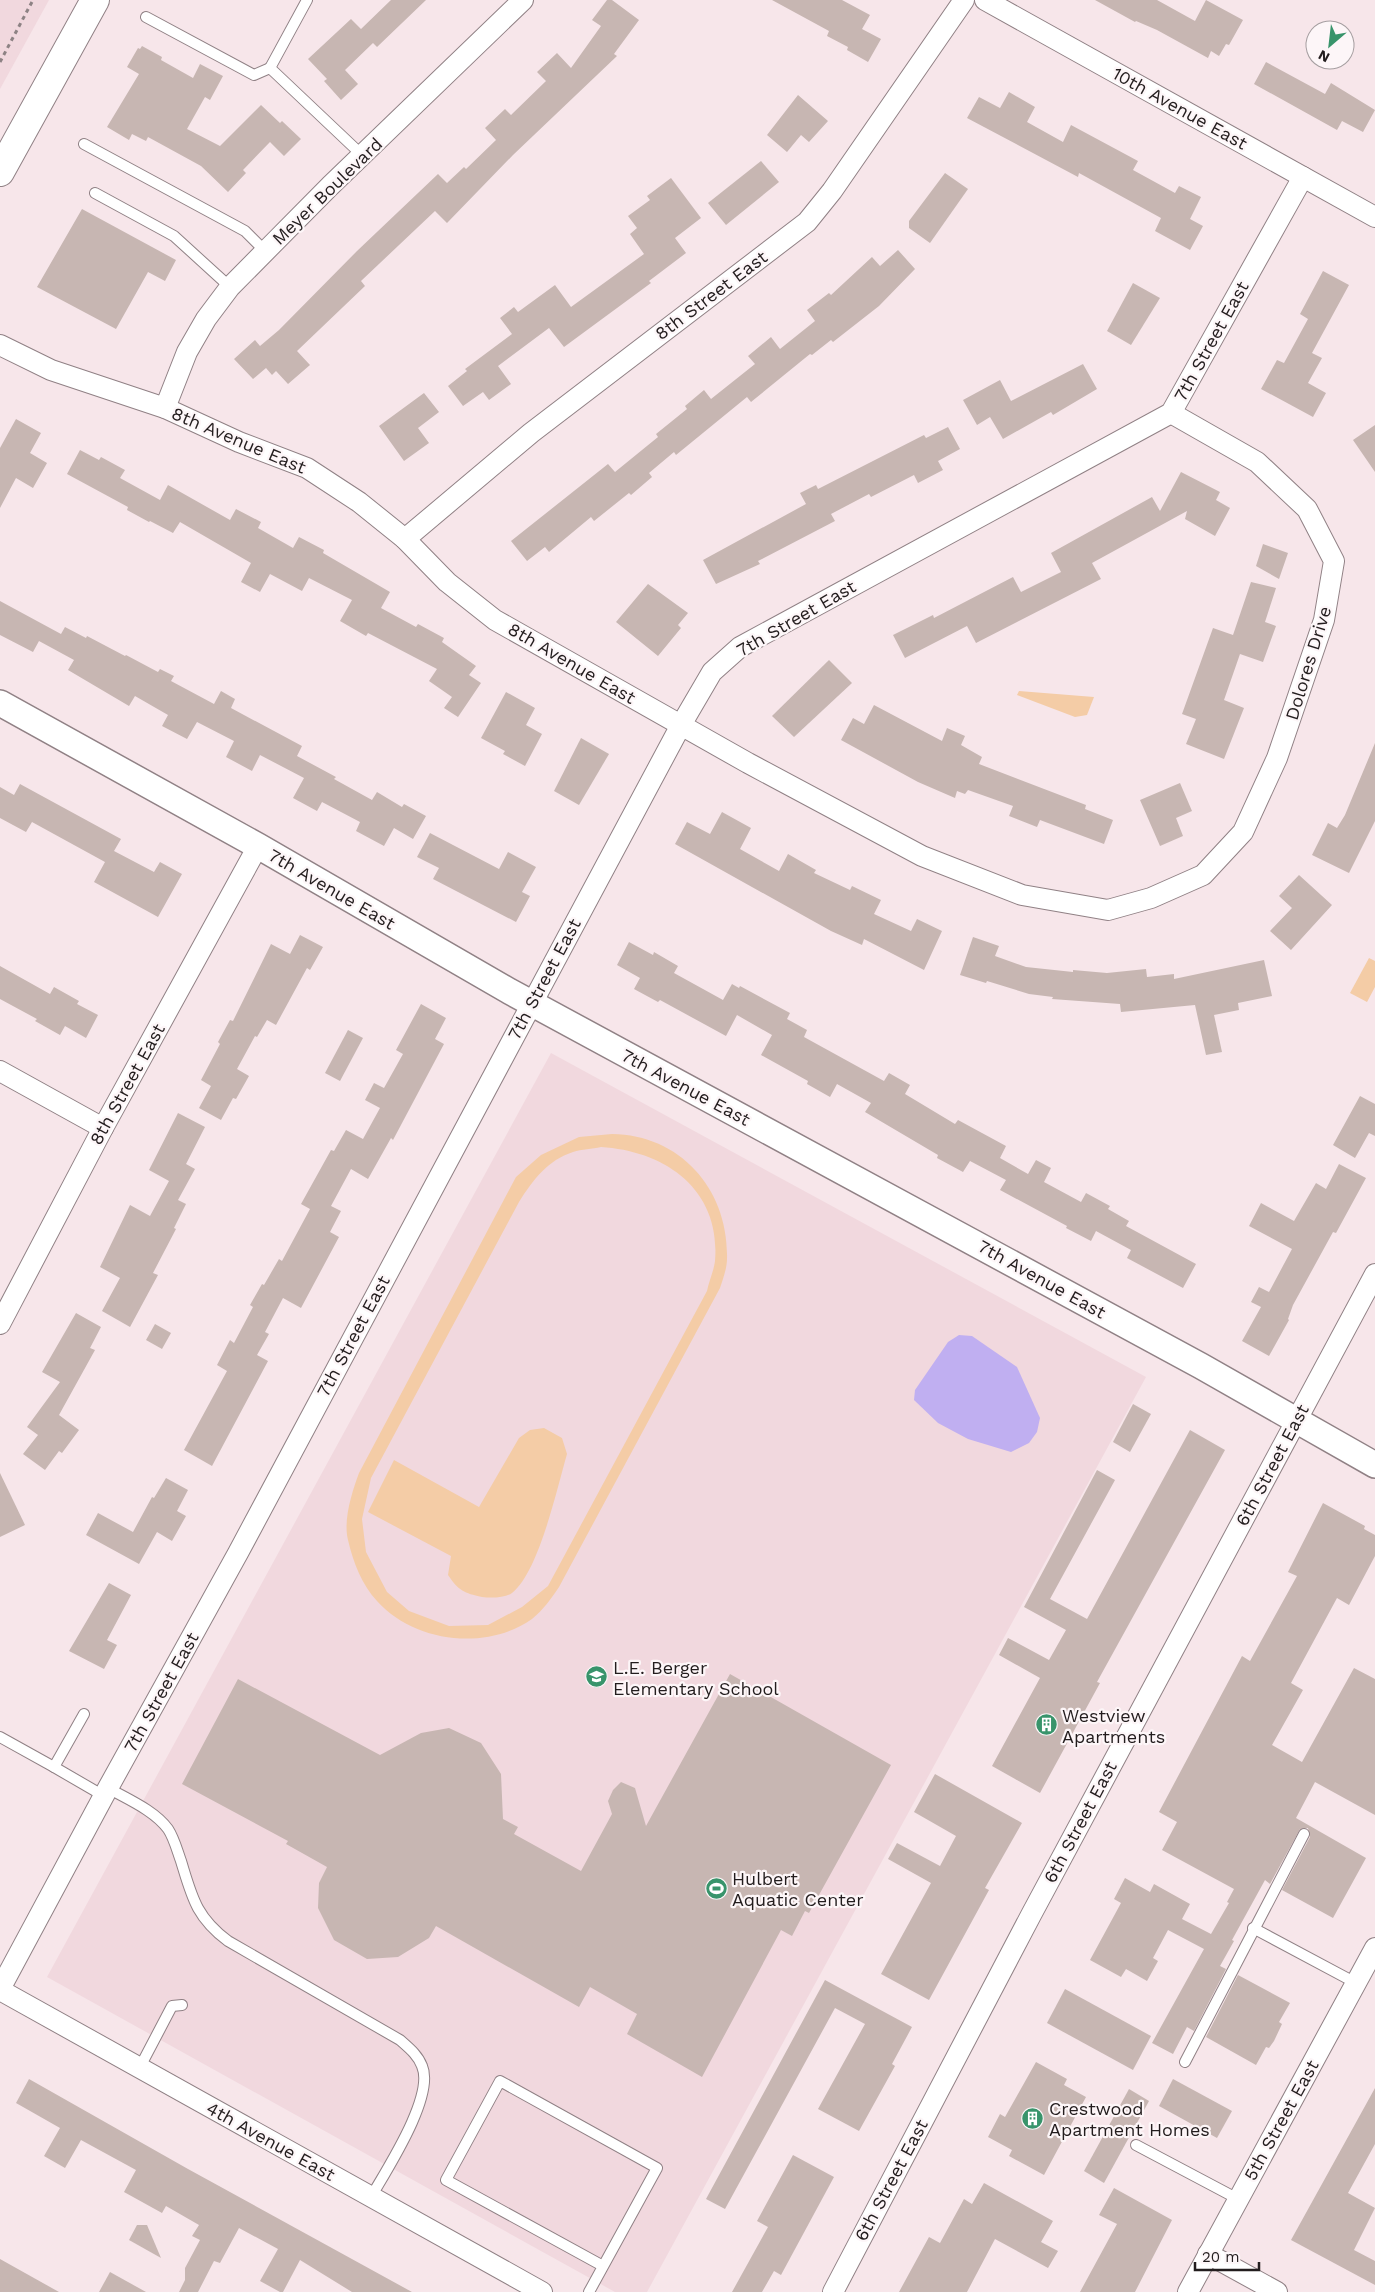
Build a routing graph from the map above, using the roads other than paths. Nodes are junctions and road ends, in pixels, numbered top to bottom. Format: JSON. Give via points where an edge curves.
{"nodes":[{"id":1,"x":95,"y":0,"type":"edge"},
{"id":2,"x":307,"y":0,"type":"edge"},
{"id":3,"x":523,"y":0,"type":"edge"},
{"id":4,"x":964,"y":0,"type":"edge"},
{"id":5,"x":985,"y":0,"type":"edge"},
{"id":6,"x":146,"y":17,"type":"dead end"},
{"id":7,"x":270,"y":68,"type":"junction"},
{"id":8,"x":84,"y":144,"type":"dead end"},
{"id":9,"x":363,"y":156,"type":"junction"},
{"id":10,"x":0,"y":172,"type":"edge"},
{"id":11,"x":1303,"y":177,"type":"junction"},
{"id":12,"x":95,"y":193,"type":"dead end"},
{"id":13,"x":1375,"y":217,"type":"edge"},
{"id":14,"x":265,"y":251,"type":"junction"},
{"id":15,"x":230,"y":287,"type":"junction"},
{"id":16,"x":0,"y":345,"type":"edge"},
{"id":17,"x":165,"y":408,"type":"junction"},
{"id":18,"x":1171,"y":413,"type":"junction"},
{"id":19,"x":405,"y":539,"type":"junction"},
{"id":20,"x":0,"y":703,"type":"edge"},
{"id":21,"x":681,"y":725,"type":"junction"},
{"id":22,"x":258,"y":846,"type":"junction"},
{"id":23,"x":1173,"y":888,"type":"joint"},
{"id":24,"x":530,"y":1003,"type":"junction"},
{"id":25,"x":0,"y":1071,"type":"edge"},
{"id":26,"x":103,"y":1128,"type":"junction"},
{"id":27,"x":1375,"y":1274,"type":"edge"},
{"id":28,"x":0,"y":1324,"type":"edge"},
{"id":29,"x":1295,"y":1420,"type":"junction"},
{"id":30,"x":1375,"y":1465,"type":"edge"},
{"id":31,"x":84,"y":1714,"type":"dead end"},
{"id":32,"x":0,"y":1737,"type":"edge"},
{"id":33,"x":54,"y":1768,"type":"junction"},
{"id":34,"x":106,"y":1792,"type":"junction"},
{"id":35,"x":1304,"y":1834,"type":"dead end"},
{"id":36,"x":1253,"y":1928,"type":"junction"},
{"id":37,"x":1375,"y":1948,"type":"edge"},
{"id":38,"x":1356,"y":1983,"type":"junction"},
{"id":39,"x":0,"y":1990,"type":"edge"},
{"id":40,"x":182,"y":2006,"type":"dead end"},
{"id":41,"x":1185,"y":2062,"type":"dead end"},
{"id":42,"x":140,"y":2067,"type":"junction"},
{"id":43,"x":1136,"y":2144,"type":"dead end"},
{"id":44,"x":371,"y":2198,"type":"junction"},
{"id":45,"x":1238,"y":2199,"type":"junction"},
{"id":46,"x":1208,"y":2254,"type":"junction"},
{"id":47,"x":602,"y":2266,"type":"junction"},
{"id":48,"x":542,"y":2292,"type":"edge"},
{"id":49,"x":588,"y":2292,"type":"edge"},
{"id":50,"x":833,"y":2292,"type":"edge"},
{"id":51,"x":1188,"y":2292,"type":"edge"},
{"id":52,"x":1277,"y":2292,"type":"edge"}],
"edges":[{"from":1,"to":10,"type":"main road"},
{"from":2,"to":7,"type":"lane"},
{"from":3,"to":9,"type":"street","name":"Meyer Boulevard"},
{"from":4,"to":19,"type":"street","name":"8th Street East","via":[[832,192],[807,222],[531,433]]},
{"from":5,"to":11,"type":"street","name":"10th Avenue East"},
{"from":6,"to":7,"type":"lane","via":[[254,75]]},
{"from":7,"to":9,"type":"lane"},
{"from":8,"to":14,"type":"lane","via":[[245,231]]},
{"from":9,"to":14,"type":"street","name":"Meyer Boulevard"},
{"from":11,"to":13,"type":"street","name":"10th Avenue East"},
{"from":11,"to":18,"type":"street","name":"7th Street East"},
{"from":12,"to":15,"type":"lane","via":[[174,236]]},
{"from":14,"to":15,"type":"street","name":"Meyer Boulevard"},
{"from":15,"to":17,"type":"street","name":"Meyer Boulevard","via":[[187,352]]},
{"from":16,"to":17,"type":"street","name":"8th Avenue East","via":[[50,370]]},
{"from":17,"to":19,"type":"street","name":"8th Avenue East","via":[[239,442],[308,468]]},
{"from":18,"to":21,"type":"street","name":"7th Street East","via":[[740,646],[712,672]]},
{"from":18,"to":23,"type":"street","name":"Dolores Drive","via":[[1257,462],[1306,509],[1334,561],[1318,638],[1277,758],[1243,832],[1203,875]]},
{"from":19,"to":21,"type":"street","name":"8th Avenue East","via":[[446,582],[495,620]]},
{"from":20,"to":22,"type":"street","name":"7th Avenue East"},
{"from":21,"to":23,"type":"street","name":"8th Avenue East","via":[[922,856],[1022,895],[1108,910]]},
{"from":21,"to":24,"type":"street","name":"7th Street East"},
{"from":22,"to":24,"type":"street","name":"7th Avenue East"},
{"from":22,"to":26,"type":"street","name":"8th Street East"},
{"from":24,"to":29,"type":"street","name":"7th Avenue East","via":[[1184,1356]]},
{"from":24,"to":34,"type":"street","name":"7th Street East","via":[[238,1553]]},
{"from":25,"to":26,"type":"street"},
{"from":26,"to":28,"type":"street","name":"8th Street East"},
{"from":27,"to":29,"type":"street","name":"6th Street East"},
{"from":29,"to":30,"type":"street","name":"7th Avenue East"},
{"from":29,"to":50,"type":"street","name":"6th Street East"},
{"from":31,"to":33,"type":"lane"},
{"from":32,"to":33,"type":"lane"},
{"from":33,"to":34,"type":"lane"},
{"from":34,"to":39,"type":"street","name":"7th Street East"},
{"from":34,"to":44,"type":"lane","via":[[155,1817],[167,1828],[194,1901],[205,1921],[217,1933],[400,2040],[415,2053],[423,2067],[426,2084],[421,2103]]},
{"from":35,"to":36,"type":"lane"},
{"from":36,"to":38,"type":"lane"},
{"from":36,"to":41,"type":"lane"},
{"from":37,"to":38,"type":"street","name":"5th Street East"},
{"from":38,"to":45,"type":"street","name":"5th Street East"},
{"from":39,"to":42,"type":"street","name":"4th Avenue East"},
{"from":40,"to":42,"type":"lane","via":[[172,2006]]},
{"from":42,"to":44,"type":"street","name":"4th Avenue East"},
{"from":43,"to":45,"type":"lane"},
{"from":44,"to":48,"type":"street","name":"4th Avenue East"},
{"from":45,"to":46,"type":"street","name":"5th Street East"},
{"from":46,"to":51,"type":"street","name":"5th Street East"},
{"from":46,"to":52,"type":"street"},
{"from":47,"to":47,"type":"lane","via":[[446,2180],[500,2081],[657,2168]]},
{"from":47,"to":49,"type":"lane"}]}
